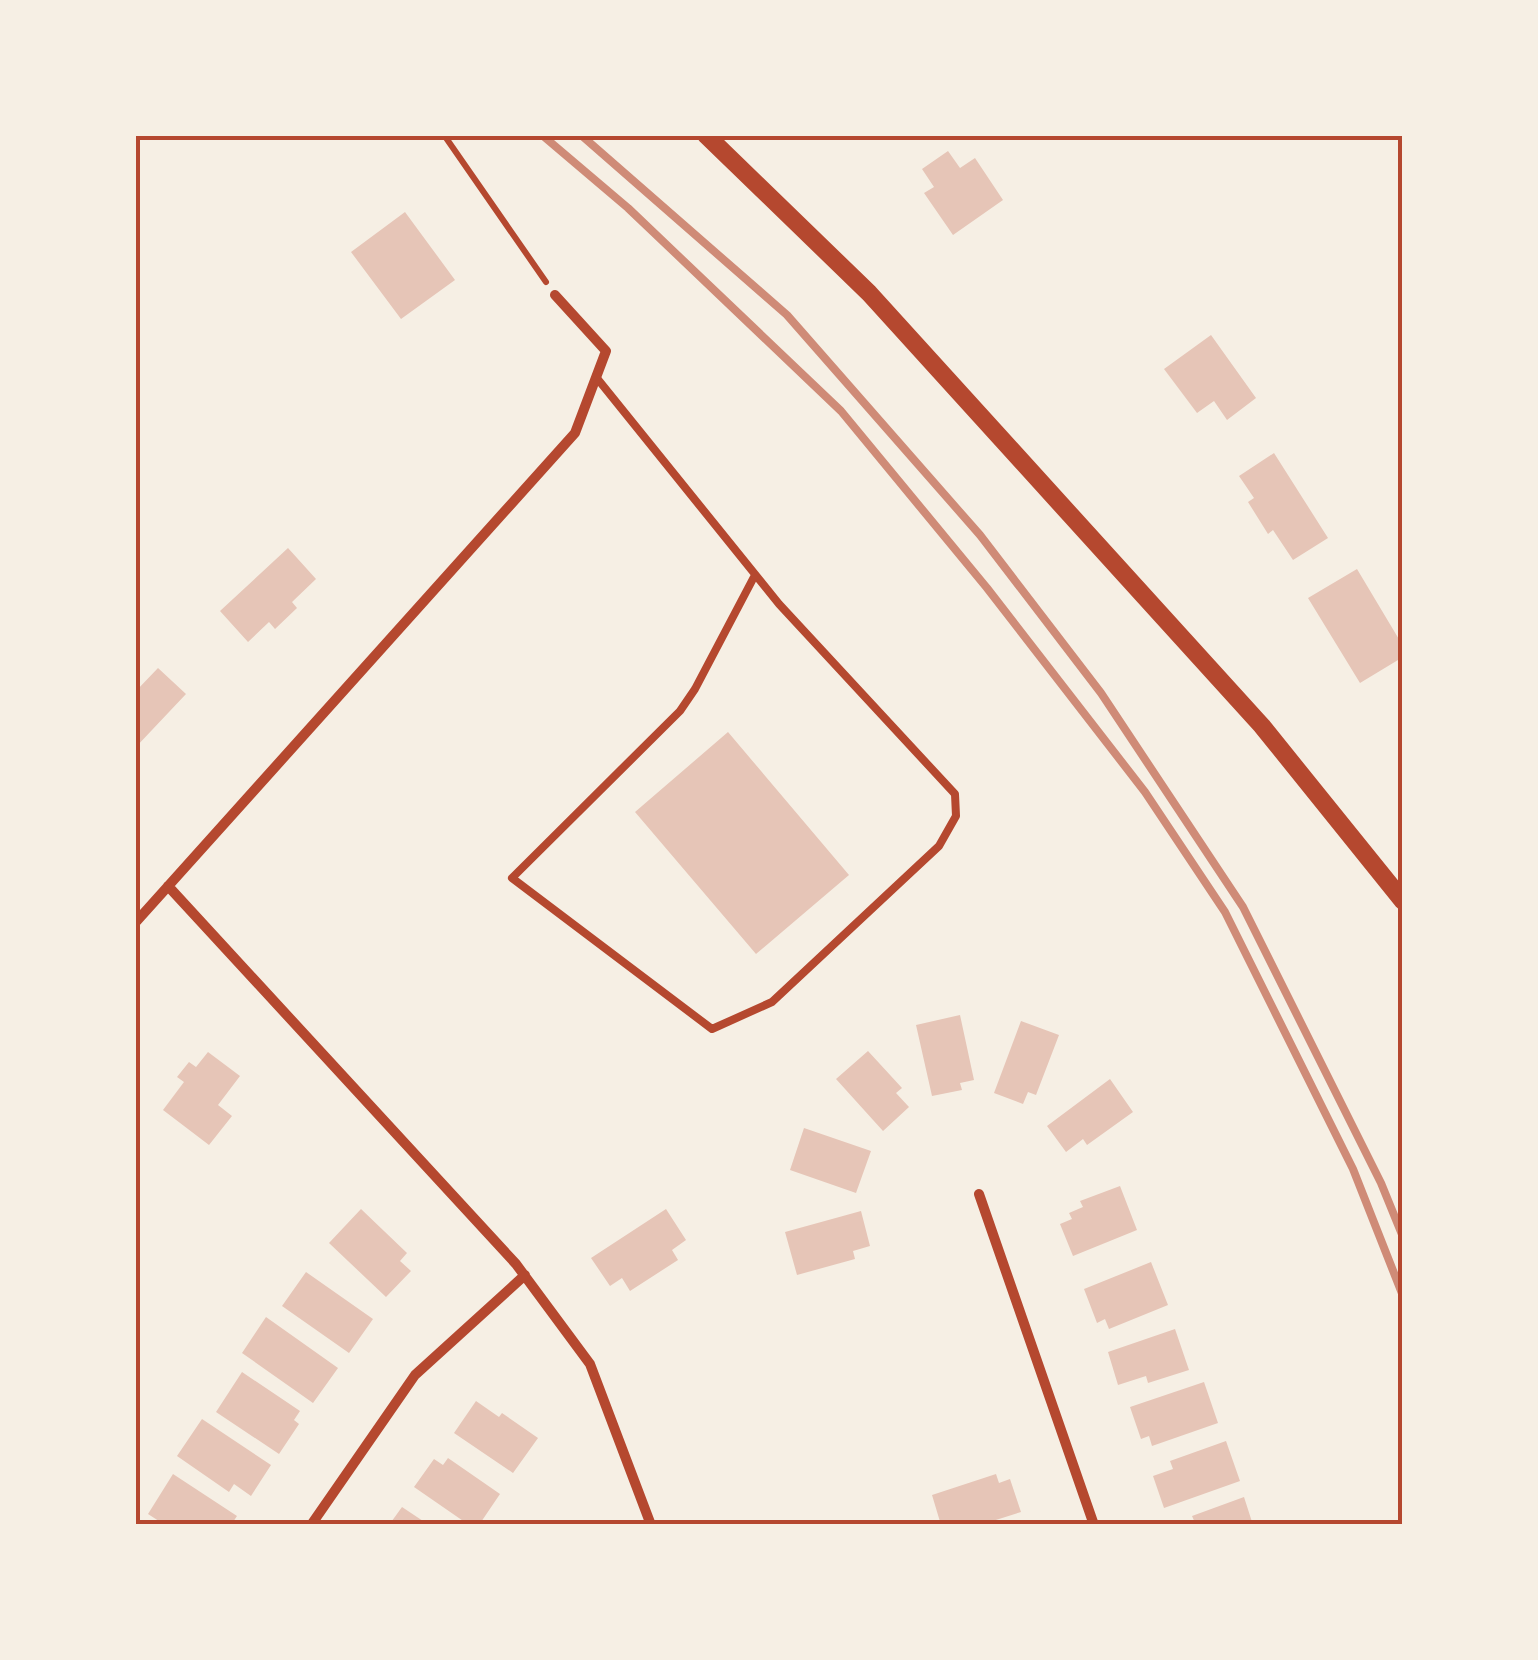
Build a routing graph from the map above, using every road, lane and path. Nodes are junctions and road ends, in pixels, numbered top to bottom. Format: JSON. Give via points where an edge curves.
{"nodes":[{"id":1,"x":444,"y":135,"type":"edge"},
{"id":2,"x":706,"y":135,"type":"edge"},
{"id":3,"x":555,"y":295,"type":"joint"},
{"id":4,"x":596,"y":377,"type":"junction"},
{"id":5,"x":755,"y":575,"type":"junction"},
{"id":6,"x":168,"y":886,"type":"junction"},
{"id":7,"x":1403,"y":901,"type":"edge"},
{"id":8,"x":135,"y":922,"type":"edge"},
{"id":9,"x":979,"y":1194,"type":"dead end"},
{"id":10,"x":525,"y":1276,"type":"junction"},
{"id":11,"x":312,"y":1525,"type":"edge"},
{"id":12,"x":651,"y":1525,"type":"edge"},
{"id":13,"x":1094,"y":1525,"type":"edge"}],
"edges":[{"from":1,"to":3,"type":"path"},
{"from":2,"to":7,"type":"street","via":[[870,293],[1262,726]]},
{"from":3,"to":4,"type":"street","via":[[606,351]]},
{"from":4,"to":5,"type":"lane"},
{"from":4,"to":6,"type":"street","via":[[576,434]]},
{"from":5,"to":5,"type":"lane","via":[[956,794],[956,816],[938,846],[772,1002],[712,1029],[512,878],[680,711]]},
{"from":6,"to":8,"type":"street"},
{"from":6,"to":10,"type":"street"},
{"from":9,"to":13,"type":"street"},
{"from":10,"to":11,"type":"street","via":[[415,1375]]},
{"from":10,"to":12,"type":"street","via":[[590,1364]]}]}
